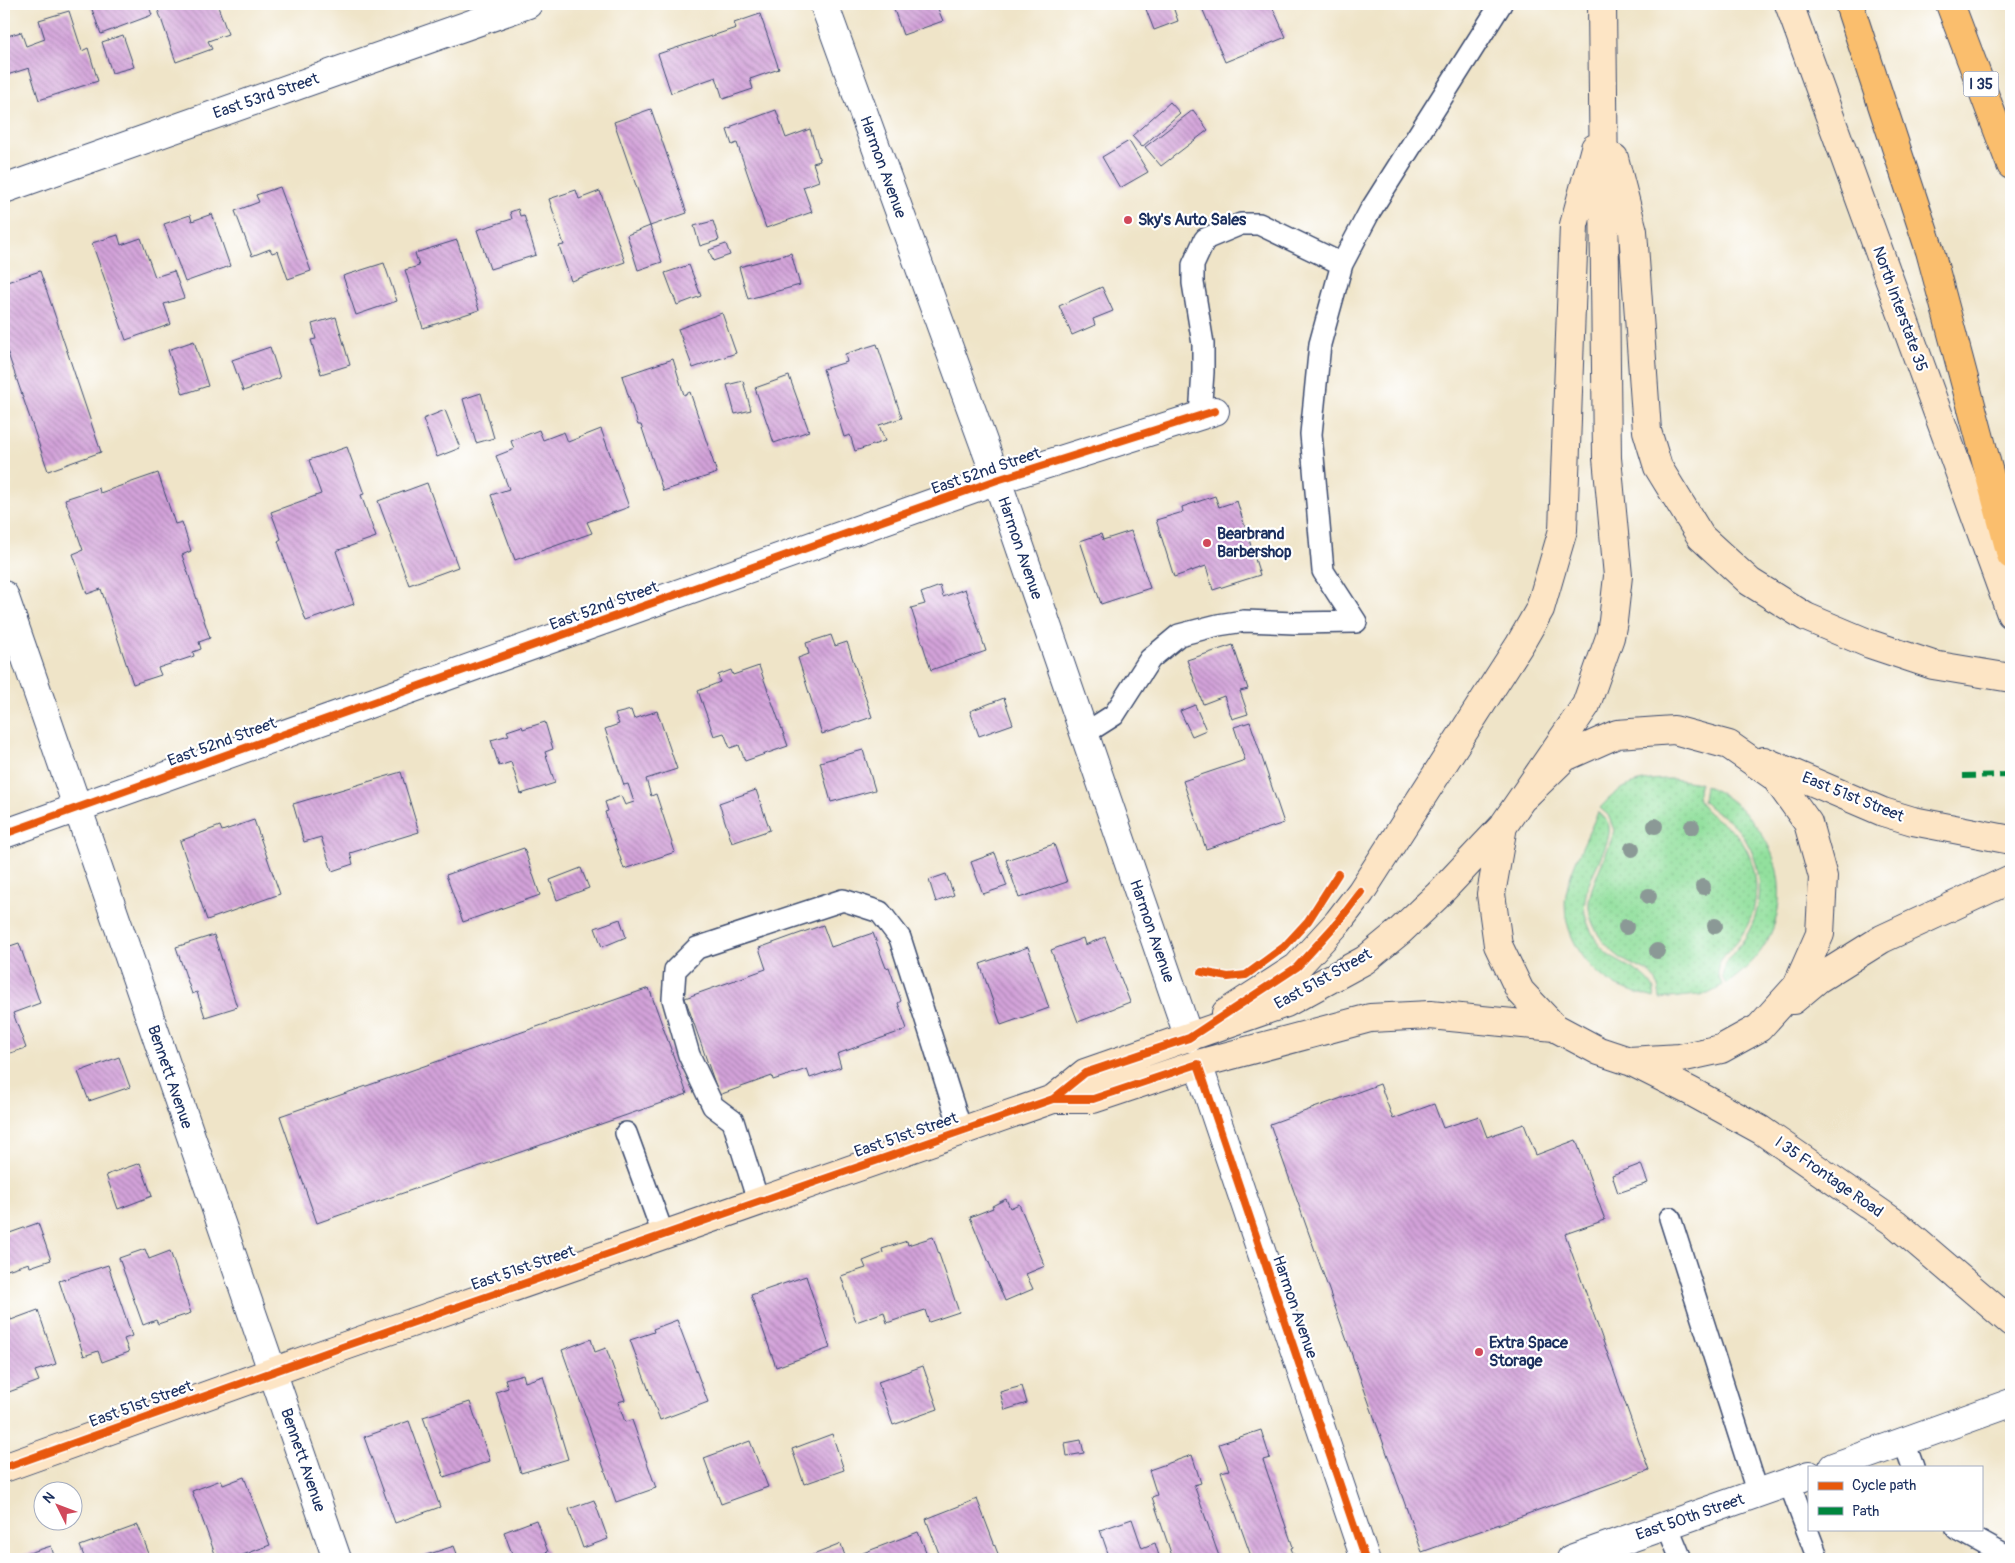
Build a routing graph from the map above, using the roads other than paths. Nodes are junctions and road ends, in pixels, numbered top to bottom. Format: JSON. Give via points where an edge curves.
{"nodes":[{"id":1,"x":528,"y":4,"type":"edge"},
{"id":2,"x":824,"y":4,"type":"edge"},
{"id":3,"x":1501,"y":4,"type":"edge"},
{"id":4,"x":1602,"y":4,"type":"edge"},
{"id":5,"x":1788,"y":4,"type":"edge"},
{"id":6,"x":1849,"y":4,"type":"edge"},
{"id":7,"x":1950,"y":4,"type":"edge"},
{"id":8,"x":1604,"y":116,"type":"junction"},
{"id":9,"x":2011,"y":165,"type":"edge"},
{"id":10,"x":4,"y":189,"type":"edge"},
{"id":11,"x":1342,"y":264,"type":"junction"},
{"id":12,"x":1207,"y":413,"type":"joint"},
{"id":13,"x":997,"y":480,"type":"junction"},
{"id":14,"x":2011,"y":555,"type":"edge"},
{"id":15,"x":4,"y":595,"type":"edge"},
{"id":16,"x":2011,"y":614,"type":"edge"},
{"id":17,"x":2011,"y":678,"type":"edge"},
{"id":18,"x":1084,"y":734,"type":"junction"},
{"id":19,"x":1728,"y":745,"type":"junction"},
{"id":20,"x":1524,"y":797,"type":"junction"},
{"id":21,"x":78,"y":808,"type":"junction"},
{"id":22,"x":1503,"y":826,"type":"junction"},
{"id":23,"x":4,"y":834,"type":"edge"},
{"id":24,"x":2011,"y":840,"type":"edge"},
{"id":25,"x":2002,"y":883,"type":"edge"},
{"id":26,"x":1554,"y":1027,"type":"junction"},
{"id":27,"x":1759,"y":1028,"type":"junction"},
{"id":28,"x":1188,"y":1038,"type":"junction"},
{"id":29,"x":1629,"y":1061,"type":"junction"},
{"id":30,"x":1198,"y":1064,"type":"junction"},
{"id":31,"x":1053,"y":1098,"type":"junction"},
{"id":32,"x":961,"y":1130,"type":"junction"},
{"id":33,"x":626,"y":1133,"type":"dead end"},
{"id":34,"x":758,"y":1201,"type":"junction"},
{"id":35,"x":1670,"y":1218,"type":"dead end"},
{"id":36,"x":663,"y":1234,"type":"junction"},
{"id":37,"x":2011,"y":1322,"type":"edge"},
{"id":38,"x":272,"y":1371,"type":"junction"},
{"id":39,"x":2011,"y":1404,"type":"edge"},
{"id":40,"x":1908,"y":1454,"type":"edge"},
{"id":41,"x":1839,"y":1466,"type":"edge"},
{"id":42,"x":4,"y":1468,"type":"edge"},
{"id":43,"x":1799,"y":1479,"type":"edge"},
{"id":44,"x":1758,"y":1494,"type":"junction"},
{"id":45,"x":1808,"y":1517,"type":"edge"},
{"id":46,"x":1667,"y":1525,"type":"junction"},
{"id":47,"x":1811,"y":1530,"type":"edge"},
{"id":48,"x":1959,"y":1530,"type":"edge"},
{"id":49,"x":337,"y":1559,"type":"edge"},
{"id":50,"x":1365,"y":1559,"type":"edge"},
{"id":51,"x":1571,"y":1559,"type":"edge"},
{"id":52,"x":1681,"y":1559,"type":"edge"},
{"id":53,"x":1818,"y":1559,"type":"edge"},
{"id":54,"x":2011,"y":1559,"type":"edge"}],
"edges":[{"from":1,"to":10,"type":"street","name":"East 53rd Street"},
{"from":2,"to":13,"type":"street","name":"Harmon Avenue"},
{"from":3,"to":11,"type":"lane","via":[[1370,211]]},
{"from":4,"to":8,"type":"main road"},
{"from":5,"to":16,"type":"main road","name":"North Interstate 35"},
{"from":6,"to":14,"type":"highway","via":[[1930,251]]},
{"from":7,"to":9,"type":"highway","number":"I 35"},
{"from":8,"to":17,"type":"main road","via":[[1633,231],[1647,431],[1658,467],[1701,537],[1750,582],[1806,617],[1932,665]]},
{"from":8,"to":20,"type":"main road","via":[[1607,458],[1618,576],[1613,621],[1586,705]]},
{"from":8,"to":28,"type":"main road","via":[[1574,225],[1563,530],[1540,609],[1361,892],[1338,922],[1297,967]]},
{"from":11,"to":12,"type":"lane","via":[[1259,224],[1241,224],[1205,239],[1193,265],[1193,283],[1203,344]]},
{"from":11,"to":18,"type":"lane","via":[[1320,344],[1311,434],[1323,571],[1356,622],[1294,624],[1244,621],[1179,635],[1150,659],[1114,715]]},
{"from":12,"to":13,"type":"street","name":"East 52nd Street"},
{"from":13,"to":18,"type":"street","name":"Harmon Avenue"},
{"from":13,"to":21,"type":"street","name":"East 52nd Street"},
{"from":15,"to":21,"type":"street","name":"Bennett Avenue"},
{"from":18,"to":28,"type":"street","name":"Harmon Avenue"},
{"from":19,"to":20,"type":"main road","via":[[1674,730],[1617,734],[1565,757]]},
{"from":19,"to":24,"type":"main road","name":"East 51st Street","via":[[1883,812]]},
{"from":19,"to":27,"type":"main road","via":[[1775,777],[1808,823],[1823,877],[1820,934],[1797,986]]},
{"from":20,"to":22,"type":"main road","name":"East 51st Street"},
{"from":21,"to":23,"type":"street","name":"East 52nd Street"},
{"from":21,"to":38,"type":"street","name":"Bennett Avenue"},
{"from":22,"to":26,"type":"main road","via":[[1491,894],[1498,945],[1520,991]]},
{"from":22,"to":28,"type":"main road","name":"East 51st Street","via":[[1437,896],[1364,960],[1286,1003]]},
{"from":25,"to":27,"type":"main road","via":[[1882,939],[1818,979]]},
{"from":26,"to":29,"type":"main road","via":[[1599,1051]]},
{"from":26,"to":30,"type":"main road","name":"East 51st Street","via":[[1430,1015],[1370,1018]]},
{"from":27,"to":29,"type":"main road","via":[[1721,1049],[1680,1058]]},
{"from":28,"to":31,"type":"main road","name":"East 51st Street","via":[[1085,1073]]},
{"from":29,"to":37,"type":"main road","name":"I 35 Frontage Road","via":[[1761,1130],[1895,1223]]},
{"from":30,"to":31,"type":"main road","name":"East 51st Street","via":[[1093,1099]]},
{"from":30,"to":50,"type":"street","name":"Harmon Avenue"},
{"from":31,"to":32,"type":"main road","name":"East 51st Street"},
{"from":32,"to":34,"type":"main road","name":"East 51st Street"},
{"from":32,"to":34,"type":"lane","via":[[900,938],[880,912],[843,900],[697,948],[675,970],[674,999],[689,1055],[713,1106],[733,1120]]},
{"from":33,"to":36,"type":"lane"},
{"from":34,"to":36,"type":"main road","name":"East 51st Street"},
{"from":35,"to":44,"type":"lane"},
{"from":36,"to":38,"type":"main road","name":"East 51st Street"},
{"from":38,"to":42,"type":"main road","name":"East 51st Street"},
{"from":38,"to":49,"type":"street","name":"Bennett Avenue"},
{"from":39,"to":40,"type":"street"},
{"from":40,"to":41,"type":"street"},
{"from":43,"to":44,"type":"street","name":"East 50th Street"},
{"from":43,"to":45,"type":"lane"},
{"from":44,"to":46,"type":"street","name":"East 50th Street"},
{"from":46,"to":51,"type":"street","name":"East 50th Street"},
{"from":46,"to":52,"type":"lane"},
{"from":47,"to":53,"type":"lane"},
{"from":48,"to":54,"type":"lane"}]}
